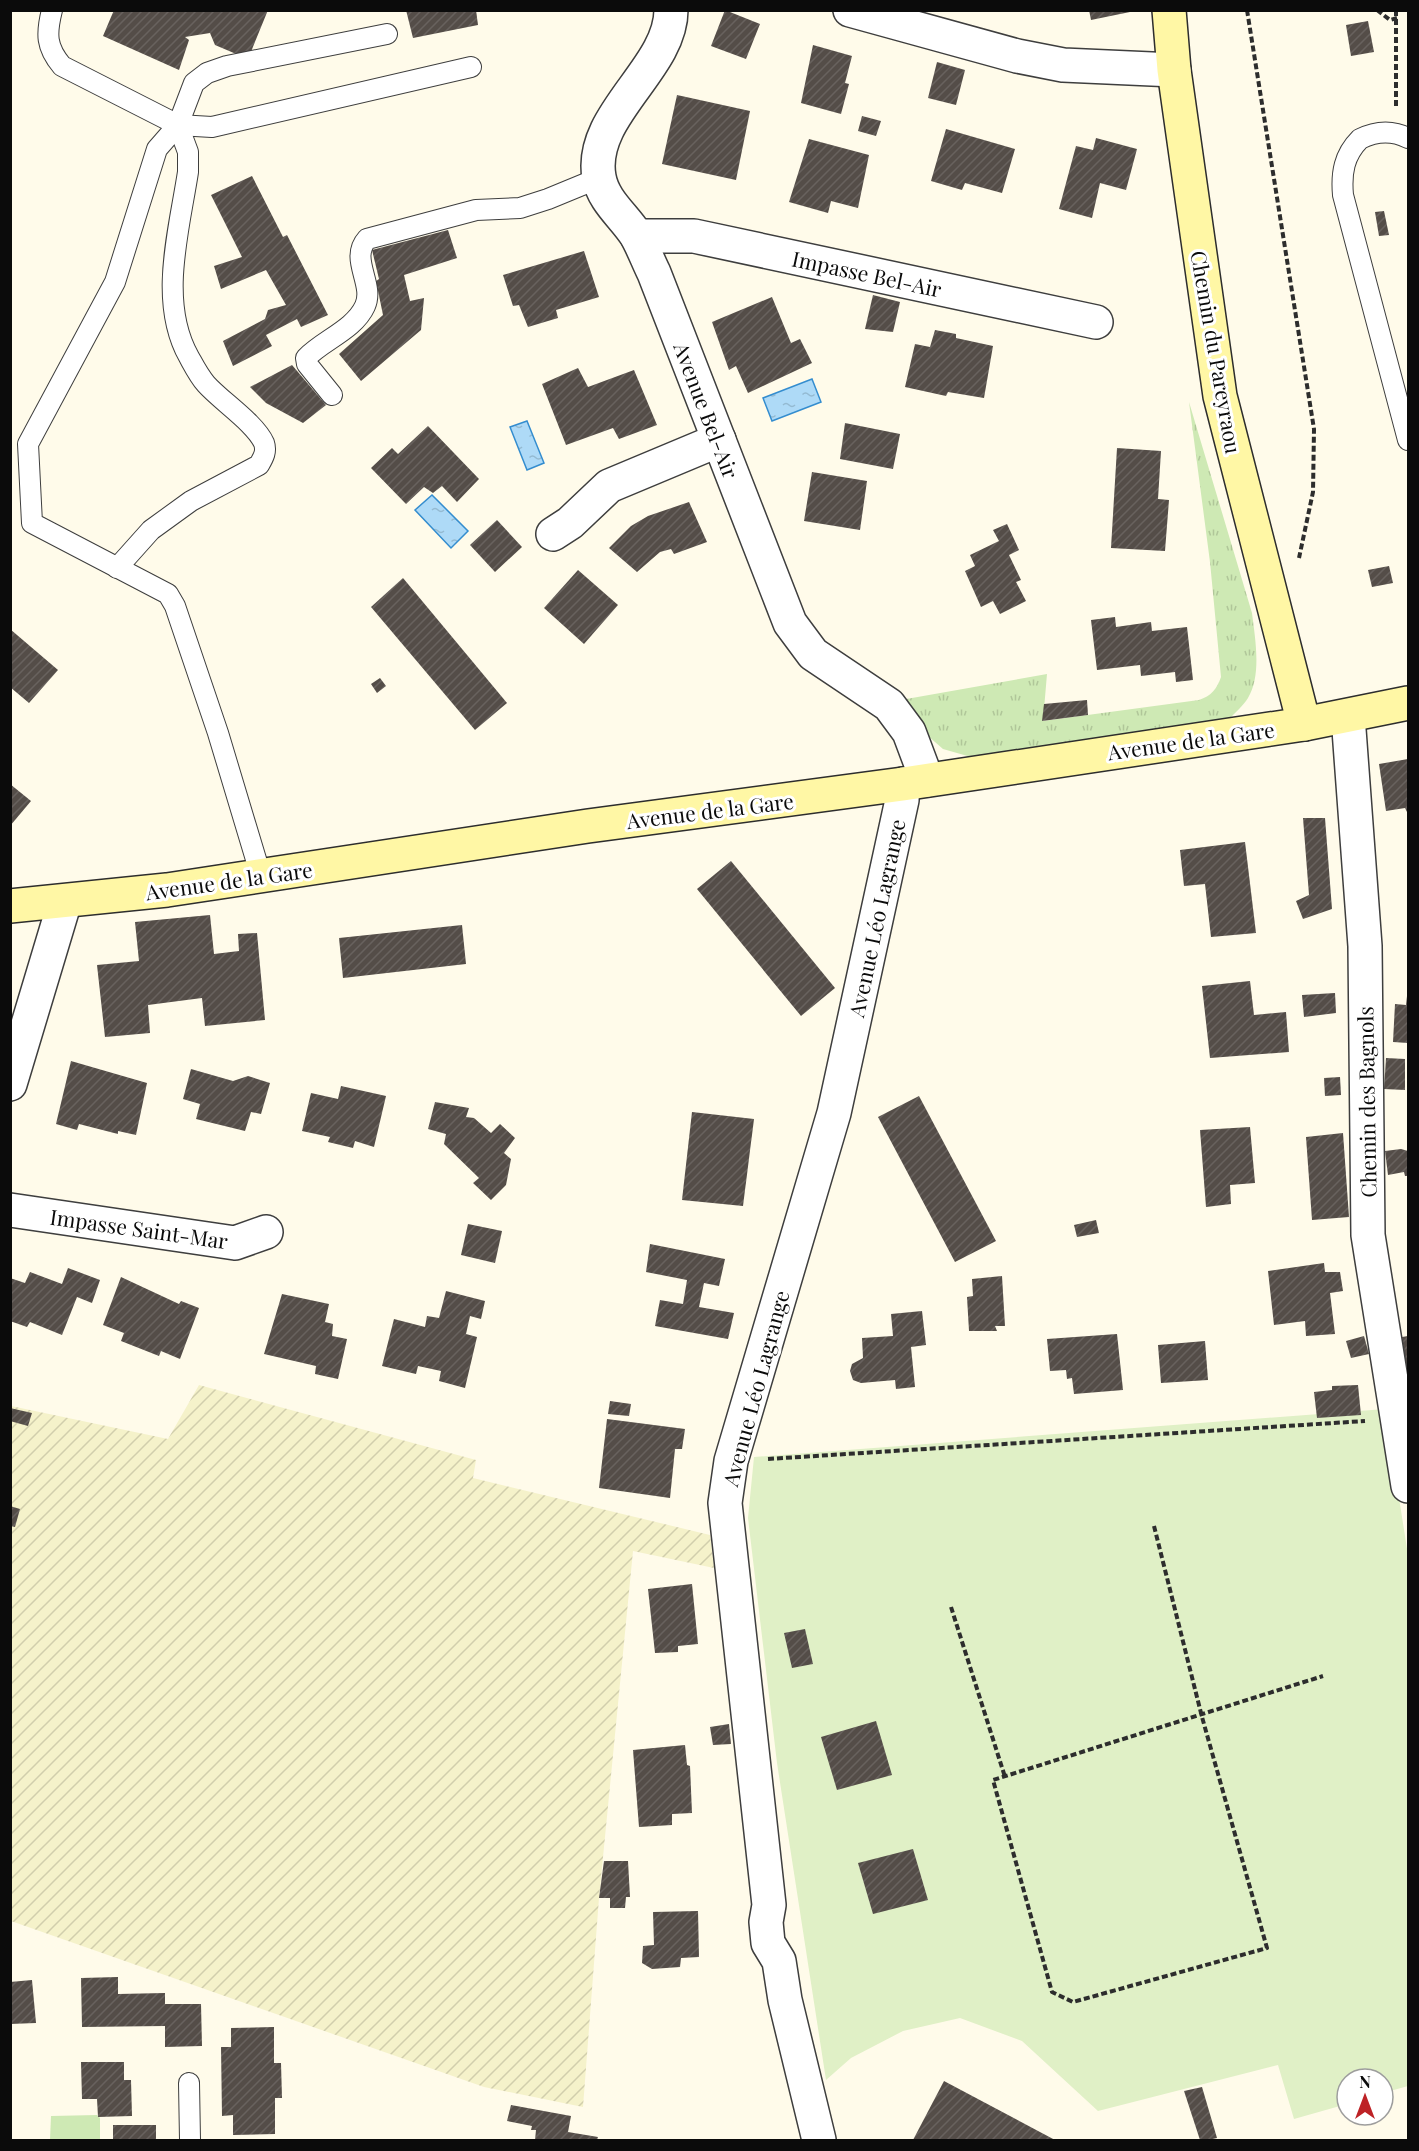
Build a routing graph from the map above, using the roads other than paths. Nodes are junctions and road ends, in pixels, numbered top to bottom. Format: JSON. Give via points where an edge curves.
{"nodes":[{"id":1,"x":52,"y":10,"type":"edge"},
{"id":2,"x":671,"y":10,"type":"edge"},
{"id":3,"x":850,"y":10,"type":"edge"},
{"id":4,"x":1169,"y":10,"type":"edge"},
{"id":5,"x":387,"y":34,"type":"dead end"},
{"id":6,"x":471,"y":68,"type":"dead end"},
{"id":7,"x":1174,"y":70,"type":"junction"},
{"id":8,"x":178,"y":125,"type":"junction"},
{"id":9,"x":1408,"y":138,"type":"edge"},
{"id":10,"x":599,"y":178,"type":"junction"},
{"id":11,"x":637,"y":236,"type":"junction"},
{"id":12,"x":1096,"y":322,"type":"dead end"},
{"id":13,"x":332,"y":395,"type":"dead end"},
{"id":14,"x":719,"y":440,"type":"junction"},
{"id":15,"x":1408,"y":440,"type":"edge"},
{"id":16,"x":553,"y":534,"type":"dead end"},
{"id":17,"x":117,"y":568,"type":"junction"},
{"id":18,"x":1408,"y":703,"type":"edge"},
{"id":19,"x":1348,"y":716,"type":"junction"},
{"id":20,"x":1304,"y":724,"type":"junction"},
{"id":21,"x":915,"y":782,"type":"junction"},
{"id":22,"x":261,"y":876,"type":"junction"},
{"id":23,"x":65,"y":901,"type":"junction"},
{"id":24,"x":10,"y":906,"type":"edge"},
{"id":25,"x":11,"y":1082,"type":"edge"},
{"id":26,"x":10,"y":1210,"type":"edge"},
{"id":27,"x":266,"y":1232,"type":"dead end"},
{"id":28,"x":1408,"y":1486,"type":"edge"},
{"id":29,"x":189,"y":2083,"type":"dead end"},
{"id":30,"x":190,"y":2140,"type":"edge"},
{"id":31,"x":819,"y":2140,"type":"edge"}],
"edges":[{"from":1,"to":8,"type":"lane","via":[[46,34],[51,53],[62,66]]},
{"from":2,"to":10,"type":"street","via":[[664,40],[613,120],[598,162]]},
{"from":3,"to":7,"type":"street","via":[[1017,56],[1063,64]]},
{"from":4,"to":7,"type":"street","name":"Chemin du Pareyraou"},
{"from":5,"to":8,"type":"lane","via":[[207,73],[194,83]]},
{"from":6,"to":8,"type":"lane","via":[[212,127]]},
{"from":7,"to":20,"type":"street","name":"Chemin du Pareyraou","via":[[1220,396]]},
{"from":8,"to":17,"type":"lane","via":[[157,149],[116,282],[28,444],[32,523]]},
{"from":8,"to":17,"type":"lane","via":[[188,152],[188,172],[173,286],[174,320],[187,355],[205,383],[254,430],[264,444],[265,455],[259,465],[191,501],[151,530]]},
{"from":9,"to":15,"type":"lane","via":[[1384,132],[1360,139],[1345,162],[1342,178],[1343,195]]},
{"from":10,"to":11,"type":"street","name":"Avenue Bel-Air","via":[[611,204]]},
{"from":10,"to":13,"type":"lane","via":[[520,208],[476,210],[367,239],[361,245],[360,256],[368,292],[366,305],[356,319],[306,358]]},
{"from":11,"to":12,"type":"street","name":"Impasse Bel-Air","via":[[694,236]]},
{"from":11,"to":14,"type":"street","name":"Avenue Bel-Air"},
{"from":14,"to":16,"type":"street","via":[[609,486]]},
{"from":14,"to":21,"type":"street","name":"Avenue Bel-Air","via":[[790,623],[813,654],[889,705],[909,732]]},
{"from":17,"to":22,"type":"lane","via":[[168,594],[175,606]]},
{"from":18,"to":19,"type":"street","name":"Avenue de la Gare"},
{"from":19,"to":20,"type":"street","name":"Avenue de la Gare"},
{"from":19,"to":28,"type":"street","name":"Chemin des Bagnols","via":[[1365,946],[1368,1235]]},
{"from":20,"to":21,"type":"street","name":"Avenue de la Gare"},
{"from":21,"to":22,"type":"street","name":"Avenue de la Gare"},
{"from":21,"to":31,"type":"street","name":"Avenue Léo Lagrange","via":[[902,800],[834,1113],[731,1461],[725,1503],[770,1905],[766,1922],[768,1943],[779,1961]]},
{"from":22,"to":23,"type":"street","name":"Avenue de la Gare"},
{"from":23,"to":24,"type":"street","name":"Avenue de la Gare"},
{"from":23,"to":25,"type":"street"},
{"from":26,"to":27,"type":"street","name":"Impasse Saint-Mar","via":[[235,1243]]},
{"from":29,"to":30,"type":"lane"}]}
